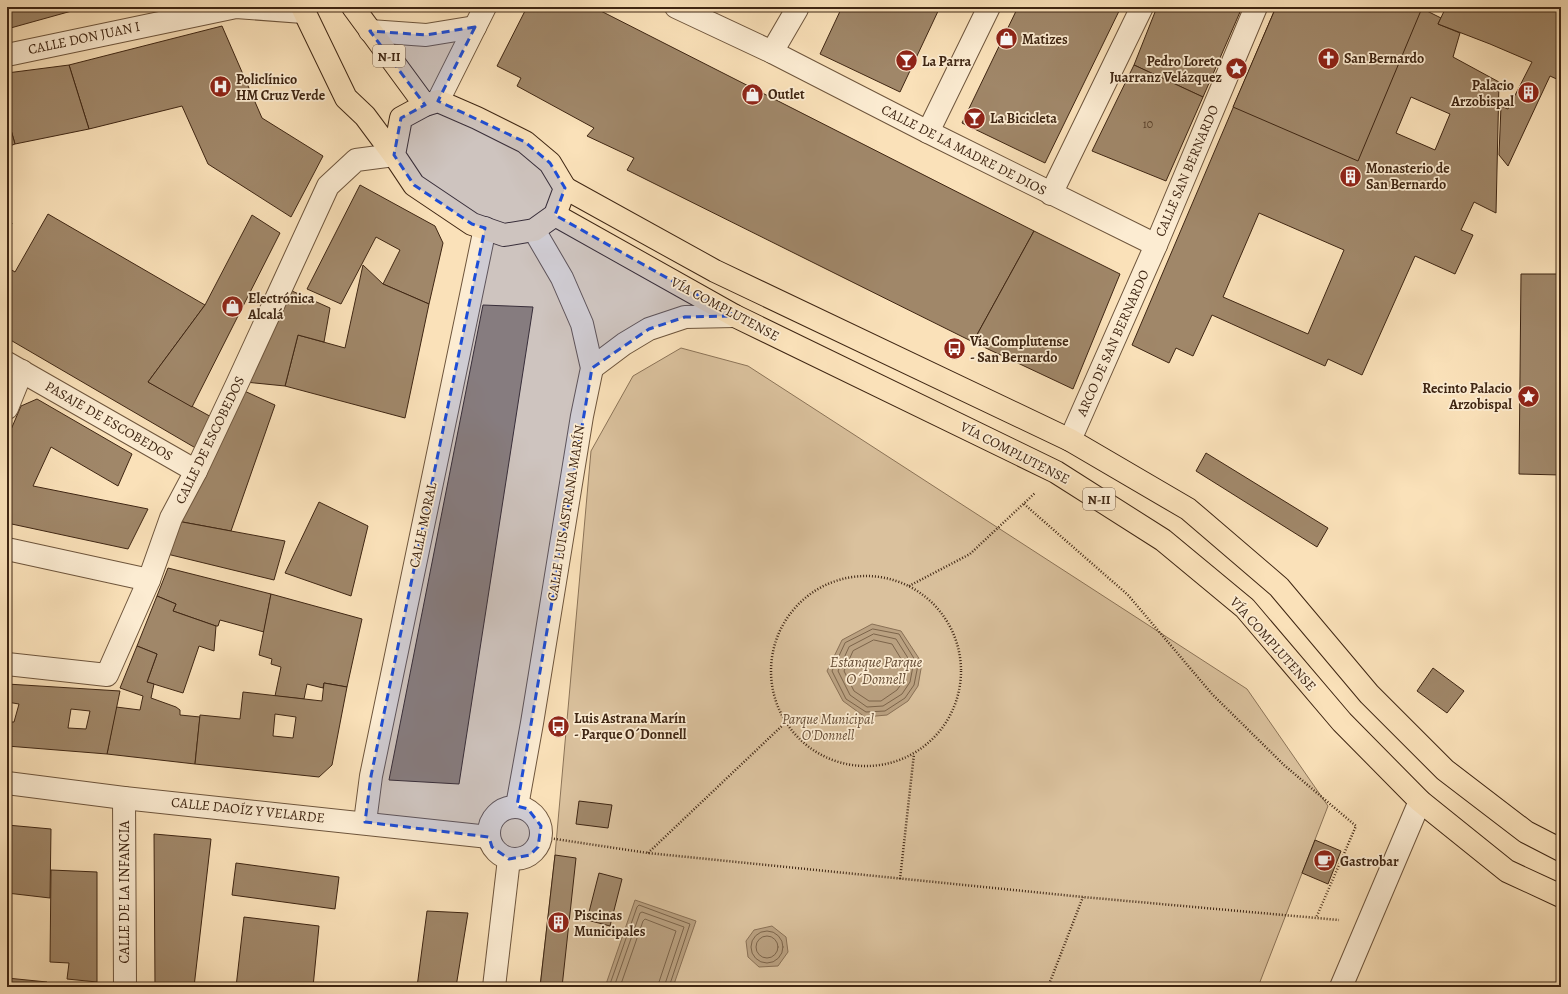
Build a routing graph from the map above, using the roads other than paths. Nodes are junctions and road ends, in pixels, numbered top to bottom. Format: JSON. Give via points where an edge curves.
{"nodes":[{"id":1,"x":353,"y":7,"type":"edge"},
{"id":2,"x":485,"y":7,"type":"edge"},
{"id":3,"x":676,"y":7,"type":"edge"},
{"id":4,"x":989,"y":7,"type":"edge"},
{"id":5,"x":1142,"y":7,"type":"edge"},
{"id":6,"x":1256,"y":7,"type":"edge"},
{"id":7,"x":796,"y":8,"type":"edge"},
{"id":8,"x":302,"y":9,"type":"edge"},
{"id":9,"x":475,"y":28,"type":"junction"},
{"id":10,"x":370,"y":31,"type":"junction"},
{"id":11,"x":772,"y":52,"type":"junction"},
{"id":12,"x":7,"y":55,"type":"edge"},
{"id":13,"x":431,"y":103,"type":"junction"},
{"id":14,"x":928,"y":132,"type":"junction"},
{"id":15,"x":394,"y":155,"type":"junction"},
{"id":16,"x":565,"y":188,"type":"junction"},
{"id":17,"x":1051,"y":194,"type":"junction"},
{"id":18,"x":555,"y":215,"type":"junction"},
{"id":19,"x":485,"y":228,"type":"junction"},
{"id":20,"x":534,"y":230,"type":"junction"},
{"id":21,"x":1156,"y":246,"type":"junction"},
{"id":22,"x":735,"y":316,"type":"junction"},
{"id":23,"x":15,"y":367,"type":"edge"},
{"id":24,"x":592,"y":368,"type":"junction"},
{"id":25,"x":7,"y":408,"type":"edge"},
{"id":26,"x":1070,"y":440,"type":"junction"},
{"id":27,"x":196,"y":471,"type":"junction"},
{"id":28,"x":7,"y":550,"type":"edge"},
{"id":29,"x":149,"y":580,"type":"junction"},
{"id":30,"x":7,"y":664,"type":"edge"},
{"id":31,"x":7,"y":783,"type":"edge"},
{"id":32,"x":124,"y":798,"type":"junction"},
{"id":33,"x":1420,"y":801,"type":"junction"},
{"id":34,"x":517,"y":806,"type":"junction"},
{"id":35,"x":365,"y":822,"type":"junction"},
{"id":36,"x":489,"y":837,"type":"junction"},
{"id":37,"x":1561,"y":850,"type":"edge"},
{"id":38,"x":509,"y":859,"type":"junction"},
{"id":39,"x":1561,"y":896,"type":"edge"},
{"id":40,"x":125,"y":987,"type":"edge"},
{"id":41,"x":494,"y":987,"type":"edge"},
{"id":42,"x":1341,"y":987,"type":"edge"}],
"edges":[{"from":1,"to":10,"type":"main road","number":"N-II"},
{"from":2,"to":9,"type":"street"},
{"from":3,"to":11,"type":"street","name":"CALLE DE LA MADRE DE DIOS"},
{"from":4,"to":14,"type":"street"},
{"from":5,"to":17,"type":"street"},
{"from":6,"to":21,"type":"street","name":"CALLE SAN BERNARDO"},
{"from":7,"to":11,"type":"street"},
{"from":8,"to":12,"type":"street","name":"CALLE DON JUAN I","via":[[236,7]]},
{"from":8,"to":15,"type":"main road","via":[[346,98],[365,116]]},
{"from":9,"to":10,"type":"street","via":[[426,35]]},
{"from":9,"to":13,"type":"street"},
{"from":10,"to":13,"type":"main road","number":"N-II"},
{"from":11,"to":14,"type":"street","name":"CALLE DE LA MADRE DE DIOS"},
{"from":13,"to":15,"type":"main road","via":[[402,118]]},
{"from":13,"to":16,"type":"main road","via":[[477,118],[525,142],[550,162]]},
{"from":14,"to":17,"type":"street","name":"CALLE DE LA MADRE DE DIOS"},
{"from":15,"to":19,"type":"main road","via":[[414,185],[472,224]]},
{"from":15,"to":27,"type":"street","name":"CALLE DE ESCOBEDOS","via":[[356,160],[328,186]]},
{"from":16,"to":18,"type":"main road"},
{"from":16,"to":26,"type":"main road","name":"VÍA COMPLUTENSE","number":"N-II","via":[[716,271]]},
{"from":17,"to":21,"type":"street","name":"CALLE DE LA MADRE DE DIOS"},
{"from":18,"to":20,"type":"main road"},
{"from":18,"to":22,"type":"main road","name":"VÍA COMPLUTENSE","number":"N-II"},
{"from":19,"to":20,"type":"main road","via":[[504,235]]},
{"from":19,"to":35,"type":"street","name":"CALLE MORAL","via":[[371,776]]},
{"from":20,"to":24,"type":"street","name":"CALLE LUIS ASTRANA MARÍN","via":[[565,285],[582,324]]},
{"from":21,"to":26,"type":"street","name":"ARCO DE SAN BERNARDO"},
{"from":22,"to":24,"type":"street","via":[[685,317],[649,328]]},
{"from":22,"to":33,"type":"main road","name":"VÍA COMPLUTENSE","number":"N-II","via":[[1056,472],[1164,540],[1245,608],[1342,722]]},
{"from":23,"to":25,"type":"street","name":"PASAJE DE ESCOBEDOS"},
{"from":23,"to":27,"type":"street","name":"PASAJE DE ESCOBEDOS"},
{"from":24,"to":34,"type":"street","name":"CALLE LUIS ASTRANA MARÍN"},
{"from":26,"to":37,"type":"main road","name":"VÍA COMPLUTENSE","number":"N-II","via":[[1188,509],[1279,586],[1369,694],[1445,770],[1526,832]]},
{"from":27,"to":29,"type":"street","name":"CALLE DE ESCOBEDOS","via":[[171,518]]},
{"from":28,"to":29,"type":"street"},
{"from":29,"to":30,"type":"street","name":"CALLE DE ESCOBEDOS","via":[[107,674]]},
{"from":31,"to":32,"type":"street","name":"CALLE DAOÍZ Y VELARDE"},
{"from":32,"to":35,"type":"street","name":"CALLE DAOÍZ Y VELARDE"},
{"from":32,"to":40,"type":"street","name":"CALLE DE LA INFANCIA"},
{"from":33,"to":39,"type":"main road","name":"VÍA COMPLUTENSE","number":"N-II","via":[[1507,871]]},
{"from":33,"to":42,"type":"street"},
{"from":34,"to":36,"type":"street","via":[[508,807],[493,818],[489,827]]},
{"from":34,"to":38,"type":"street","via":[[528,809],[536,816],[542,826],[542,837],[538,847],[530,855],[520,859]]},
{"from":35,"to":36,"type":"street","name":"CALLE DAOÍZ Y VELARDE"},
{"from":36,"to":38,"type":"street","via":[[492,847]]},
{"from":38,"to":41,"type":"street"}]}
